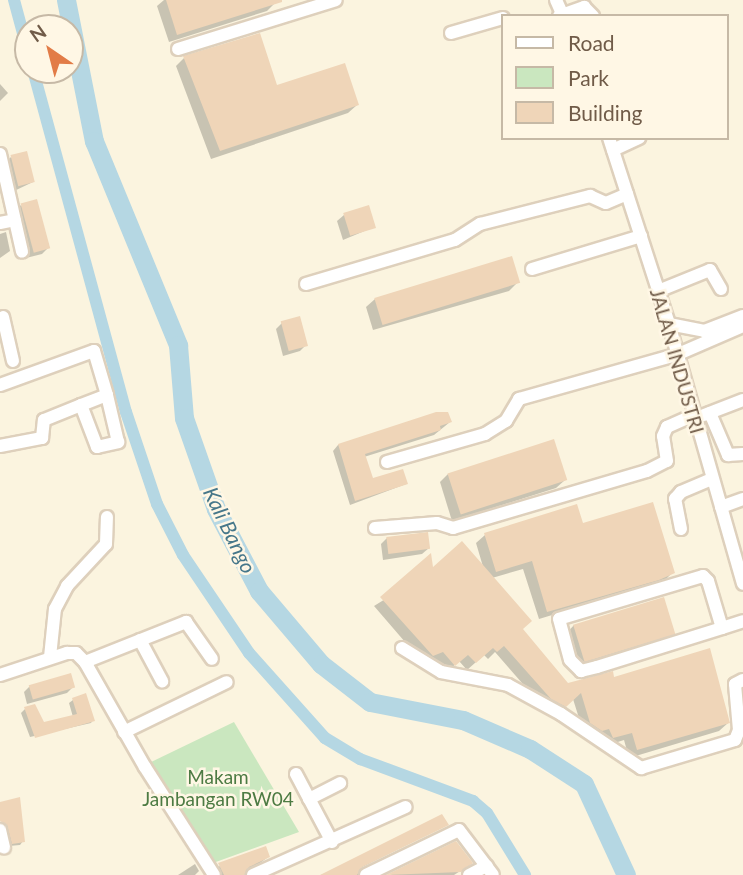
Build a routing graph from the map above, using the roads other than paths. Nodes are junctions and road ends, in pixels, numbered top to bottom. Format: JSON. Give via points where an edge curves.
{"nodes":[{"id":1,"x":336,"y":0,"type":"edge"},
{"id":2,"x":566,"y":14,"type":"edge"},
{"id":3,"x":591,"y":14,"type":"edge"},
{"id":4,"x":502,"y":18,"type":"edge"},
{"id":5,"x":451,"y":33,"type":"dead end"},
{"id":6,"x":178,"y":49,"type":"dead end"},
{"id":7,"x":630,"y":140,"type":"edge"},
{"id":8,"x":611,"y":144,"type":"edge"},
{"id":9,"x":0,"y":154,"type":"edge"},
{"id":10,"x":627,"y":194,"type":"junction"},
{"id":11,"x":5,"y":201,"type":"edge"},
{"id":12,"x":15,"y":220,"type":"junction"},
{"id":13,"x":0,"y":223,"type":"edge"},
{"id":14,"x":642,"y":236,"type":"junction"},
{"id":15,"x":22,"y":252,"type":"dead end"},
{"id":16,"x":532,"y":269,"type":"dead end"},
{"id":17,"x":306,"y":284,"type":"dead end"},
{"id":18,"x":721,"y":289,"type":"dead end"},
{"id":19,"x":658,"y":291,"type":"junction"},
{"id":20,"x":743,"y":316,"type":"edge"},
{"id":21,"x":3,"y":317,"type":"dead end"},
{"id":22,"x":669,"y":324,"type":"junction"},
{"id":23,"x":743,"y":326,"type":"edge"},
{"id":24,"x":3,"y":337,"type":"edge"},
{"id":25,"x":677,"y":355,"type":"junction"},
{"id":26,"x":13,"y":361,"type":"dead end"},
{"id":27,"x":0,"y":385,"type":"edge"},
{"id":28,"x":107,"y":395,"type":"junction"},
{"id":29,"x":743,"y":400,"type":"edge"},
{"id":30,"x":81,"y":405,"type":"junction"},
{"id":31,"x":710,"y":413,"type":"junction"},
{"id":32,"x":693,"y":418,"type":"junction"},
{"id":33,"x":0,"y":446,"type":"edge"},
{"id":34,"x":743,"y":454,"type":"edge"},
{"id":35,"x":387,"y":462,"type":"dead end"},
{"id":36,"x":712,"y":479,"type":"junction"},
{"id":37,"x":743,"y":499,"type":"edge"},
{"id":38,"x":721,"y":507,"type":"junction"},
{"id":39,"x":107,"y":517,"type":"dead end"},
{"id":40,"x":375,"y":528,"type":"dead end"},
{"id":41,"x":681,"y":529,"type":"dead end"},
{"id":42,"x":743,"y":584,"type":"edge"},
{"id":43,"x":743,"y":621,"type":"edge"},
{"id":44,"x":722,"y":628,"type":"junction"},
{"id":45,"x":140,"y":640,"type":"junction"},
{"id":46,"x":402,"y":648,"type":"dead end"},
{"id":47,"x":50,"y":657,"type":"junction"},
{"id":48,"x":212,"y":659,"type":"dead end"},
{"id":49,"x":85,"y":662,"type":"junction"},
{"id":50,"x":0,"y":675,"type":"edge"},
{"id":51,"x":743,"y":680,"type":"edge"},
{"id":52,"x":162,"y":681,"type":"dead end"},
{"id":53,"x":227,"y":682,"type":"dead end"},
{"id":54,"x":124,"y":732,"type":"junction"},
{"id":55,"x":296,"y":774,"type":"dead end"},
{"id":56,"x":340,"y":783,"type":"dead end"},
{"id":57,"x":309,"y":799,"type":"junction"},
{"id":58,"x":406,"y":807,"type":"dead end"},
{"id":59,"x":0,"y":830,"type":"edge"},
{"id":60,"x":332,"y":842,"type":"junction"},
{"id":61,"x":4,"y":848,"type":"dead end"},
{"id":62,"x":490,"y":870,"type":"edge"},
{"id":63,"x":214,"y":875,"type":"edge"},
{"id":64,"x":253,"y":875,"type":"edge"},
{"id":65,"x":366,"y":875,"type":"edge"},
{"id":66,"x":469,"y":875,"type":"edge"}],
"edges":[{"from":1,"to":6,"type":"street"},
{"from":2,"to":3,"type":"street","via":[[584,7]]},
{"from":4,"to":5,"type":"street"},
{"from":7,"to":8,"type":"street"},
{"from":8,"to":10,"type":"street","name":"JALAN INDUSTRI"},
{"from":9,"to":11,"type":"street"},
{"from":10,"to":14,"type":"street","name":"JALAN INDUSTRI"},
{"from":10,"to":17,"type":"street","via":[[606,203],[590,195],[480,224],[455,240]]},
{"from":11,"to":12,"type":"street"},
{"from":12,"to":13,"type":"street"},
{"from":12,"to":15,"type":"street"},
{"from":14,"to":16,"type":"street"},
{"from":14,"to":19,"type":"street","name":"JALAN INDUSTRI"},
{"from":18,"to":19,"type":"street","via":[[710,270]]},
{"from":19,"to":22,"type":"street","name":"JALAN INDUSTRI"},
{"from":20,"to":22,"type":"street","via":[[704,331]]},
{"from":21,"to":24,"type":"street"},
{"from":22,"to":25,"type":"street","name":"JALAN INDUSTRI"},
{"from":23,"to":25,"type":"street"},
{"from":24,"to":26,"type":"street"},
{"from":25,"to":32,"type":"street","name":"JALAN INDUSTRI"},
{"from":25,"to":35,"type":"street","via":[[519,399],[506,421],[485,434]]},
{"from":27,"to":28,"type":"street","via":[[94,351]]},
{"from":28,"to":30,"type":"street"},
{"from":28,"to":30,"type":"street","via":[[118,442],[98,448]]},
{"from":29,"to":31,"type":"street"},
{"from":30,"to":33,"type":"street","via":[[44,420],[42,438]]},
{"from":31,"to":32,"type":"street"},
{"from":31,"to":34,"type":"street","via":[[728,455]]},
{"from":32,"to":36,"type":"street","name":"JALAN INDUSTRI"},
{"from":32,"to":40,"type":"street","via":[[667,427],[663,436],[667,461],[647,471],[453,527],[437,523]]},
{"from":36,"to":38,"type":"street","name":"JALAN INDUSTRI"},
{"from":36,"to":41,"type":"street","via":[[675,499]]},
{"from":37,"to":38,"type":"street"},
{"from":38,"to":42,"type":"street","name":"JALAN INDUSTRI"},
{"from":39,"to":47,"type":"street","via":[[106,544],[67,586],[55,609]]},
{"from":43,"to":44,"type":"street"},
{"from":44,"to":44,"type":"street","via":[[581,671],[570,660],[559,619],[703,576]]},
{"from":45,"to":48,"type":"street","via":[[186,622]]},
{"from":45,"to":49,"type":"street"},
{"from":45,"to":52,"type":"street"},
{"from":46,"to":51,"type":"street","via":[[441,672],[508,685],[641,768],[735,740],[739,730],[735,684]]},
{"from":47,"to":49,"type":"street","via":[[73,652]]},
{"from":47,"to":50,"type":"street"},
{"from":49,"to":54,"type":"street"},
{"from":53,"to":54,"type":"street"},
{"from":54,"to":63,"type":"street"},
{"from":55,"to":57,"type":"street"},
{"from":56,"to":57,"type":"street"},
{"from":57,"to":60,"type":"street"},
{"from":58,"to":60,"type":"street"},
{"from":59,"to":61,"type":"street"},
{"from":60,"to":64,"type":"street"},
{"from":62,"to":65,"type":"street","via":[[457,830]]},
{"from":62,"to":66,"type":"street"}]}
